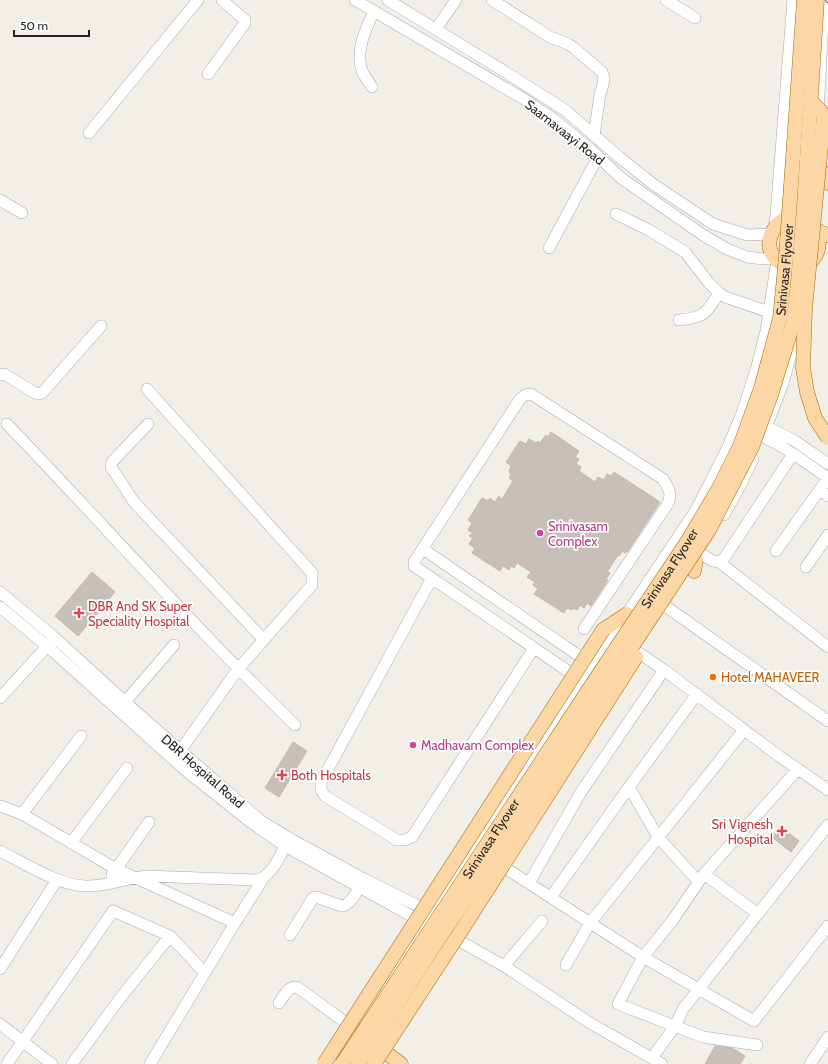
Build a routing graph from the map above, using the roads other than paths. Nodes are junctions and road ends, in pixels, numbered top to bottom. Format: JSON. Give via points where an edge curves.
{"nodes":[{"id":1,"x":198,"y":0,"type":"edge"},
{"id":2,"x":222,"y":0,"type":"edge"},
{"id":3,"x":355,"y":0,"type":"edge"},
{"id":4,"x":388,"y":0,"type":"edge"},
{"id":5,"x":456,"y":0,"type":"edge"},
{"id":6,"x":492,"y":0,"type":"edge"},
{"id":7,"x":666,"y":0,"type":"edge"},
{"id":8,"x":794,"y":0,"type":"edge"},
{"id":9,"x":804,"y":0,"type":"edge"},
{"id":10,"x":817,"y":0,"type":"edge"},
{"id":11,"x":824,"y":0,"type":"edge"},
{"id":12,"x":374,"y":11,"type":"junction"},
{"id":13,"x":695,"y":18,"type":"dead end"},
{"id":14,"x":436,"y":29,"type":"junction"},
{"id":15,"x":208,"y":74,"type":"dead end"},
{"id":16,"x":372,"y":87,"type":"dead end"},
{"id":17,"x":811,"y":101,"type":"junction"},
{"id":18,"x":89,"y":133,"type":"dead end"},
{"id":19,"x":594,"y":136,"type":"junction"},
{"id":20,"x":598,"y":157,"type":"junction"},
{"id":21,"x":816,"y":161,"type":"junction"},
{"id":22,"x":828,"y":183,"type":"edge"},
{"id":23,"x":0,"y":200,"type":"edge"},
{"id":24,"x":22,"y":213,"type":"dead end"},
{"id":25,"x":616,"y":214,"type":"dead end"},
{"id":26,"x":773,"y":230,"type":"junction"},
{"id":27,"x":819,"y":230,"type":"edge"},
{"id":28,"x":549,"y":248,"type":"dead end"},
{"id":29,"x":776,"y":258,"type":"junction"},
{"id":30,"x":818,"y":259,"type":"edge"},
{"id":31,"x":719,"y":293,"type":"junction"},
{"id":32,"x":769,"y":312,"type":"junction"},
{"id":33,"x":679,"y":320,"type":"dead end"},
{"id":34,"x":101,"y":326,"type":"dead end"},
{"id":35,"x":0,"y":375,"type":"edge"},
{"id":36,"x":147,"y":389,"type":"dead end"},
{"id":37,"x":741,"y":416,"type":"junction"},
{"id":38,"x":7,"y":424,"type":"dead end"},
{"id":39,"x":148,"y":424,"type":"dead end"},
{"id":40,"x":736,"y":427,"type":"junction"},
{"id":41,"x":765,"y":431,"type":"junction"},
{"id":42,"x":828,"y":438,"type":"edge"},
{"id":43,"x":793,"y":454,"type":"junction"},
{"id":44,"x":828,"y":464,"type":"edge"},
{"id":45,"x":828,"y":478,"type":"edge"},
{"id":46,"x":824,"y":493,"type":"edge"},
{"id":47,"x":828,"y":535,"type":"edge"},
{"id":48,"x":423,"y":549,"type":"junction"},
{"id":49,"x":776,"y":551,"type":"dead end"},
{"id":50,"x":697,"y":562,"type":"junction"},
{"id":51,"x":719,"y":562,"type":"junction"},
{"id":52,"x":806,"y":567,"type":"dead end"},
{"id":53,"x":432,"y":578,"type":"junction"},
{"id":54,"x":0,"y":592,"type":"edge"},
{"id":55,"x":494,"y":598,"type":"junction"},
{"id":56,"x":0,"y":607,"type":"edge"},
{"id":57,"x":668,"y":608,"type":"junction"},
{"id":58,"x":484,"y":614,"type":"junction"},
{"id":59,"x":627,"y":614,"type":"junction"},
{"id":60,"x":584,"y":629,"type":"dead end"},
{"id":61,"x":263,"y":639,"type":"junction"},
{"id":62,"x":51,"y":642,"type":"junction"},
{"id":63,"x":174,"y":645,"type":"dead end"},
{"id":64,"x":828,"y":647,"type":"edge"},
{"id":65,"x":534,"y":648,"type":"junction"},
{"id":66,"x":639,"y":653,"type":"junction"},
{"id":67,"x":593,"y":666,"type":"junction"},
{"id":68,"x":238,"y":669,"type":"junction"},
{"id":69,"x":664,"y":670,"type":"junction"},
{"id":70,"x":583,"y":681,"type":"junction"},
{"id":71,"x":697,"y":694,"type":"junction"},
{"id":72,"x":0,"y":698,"type":"edge"},
{"id":73,"x":125,"y":702,"type":"junction"},
{"id":74,"x":828,"y":721,"type":"edge"},
{"id":75,"x":295,"y":725,"type":"dead end"},
{"id":76,"x":744,"y":730,"type":"junction"},
{"id":77,"x":81,"y":736,"type":"dead end"},
{"id":78,"x":180,"y":751,"type":"junction"},
{"id":79,"x":127,"y":768,"type":"dead end"},
{"id":80,"x":798,"y":769,"type":"junction"},
{"id":81,"x":629,"y":787,"type":"junction"},
{"id":82,"x":828,"y":790,"type":"edge"},
{"id":83,"x":0,"y":806,"type":"edge"},
{"id":84,"x":22,"y":814,"type":"junction"},
{"id":85,"x":149,"y":822,"type":"dead end"},
{"id":86,"x":828,"y":825,"type":"edge"},
{"id":87,"x":658,"y":837,"type":"junction"},
{"id":88,"x":287,"y":842,"type":"junction"},
{"id":89,"x":71,"y":843,"type":"junction"},
{"id":90,"x":0,"y":851,"type":"edge"},
{"id":91,"x":495,"y":861,"type":"junction"},
{"id":92,"x":116,"y":869,"type":"junction"},
{"id":93,"x":132,"y":877,"type":"junction"},
{"id":94,"x":264,"y":877,"type":"junction"},
{"id":95,"x":701,"y":877,"type":"junction"},
{"id":96,"x":57,"y":880,"type":"junction"},
{"id":97,"x":529,"y":883,"type":"junction"},
{"id":98,"x":105,"y":884,"type":"junction"},
{"id":99,"x":360,"y":887,"type":"junction"},
{"id":100,"x":551,"y":897,"type":"junction"},
{"id":101,"x":432,"y":912,"type":"junction"},
{"id":102,"x":758,"y":914,"type":"junction"},
{"id":103,"x":542,"y":921,"type":"dead end"},
{"id":104,"x":235,"y":923,"type":"junction"},
{"id":105,"x":590,"y":923,"type":"junction"},
{"id":106,"x":424,"y":924,"type":"junction"},
{"id":107,"x":828,"y":926,"type":"edge"},
{"id":108,"x":290,"y":935,"type":"dead end"},
{"id":109,"x":448,"y":935,"type":"junction"},
{"id":110,"x":170,"y":936,"type":"junction"},
{"id":111,"x":643,"y":957,"type":"junction"},
{"id":112,"x":566,"y":965,"type":"dead end"},
{"id":113,"x":504,"y":966,"type":"junction"},
{"id":114,"x":0,"y":969,"type":"edge"},
{"id":115,"x":205,"y":973,"type":"junction"},
{"id":116,"x":699,"y":989,"type":"junction"},
{"id":117,"x":280,"y":1003,"type":"dead end"},
{"id":118,"x":0,"y":1024,"type":"edge"},
{"id":119,"x":675,"y":1026,"type":"junction"},
{"id":120,"x":350,"y":1032,"type":"junction"},
{"id":121,"x":828,"y":1037,"type":"edge"},
{"id":122,"x":23,"y":1042,"type":"junction"},
{"id":123,"x":757,"y":1045,"type":"dead end"},
{"id":124,"x":824,"y":1051,"type":"edge"},
{"id":125,"x":372,"y":1057,"type":"edge"},
{"id":126,"x":657,"y":1061,"type":"edge"},
{"id":127,"x":7,"y":1064,"type":"edge"},
{"id":128,"x":52,"y":1064,"type":"edge"},
{"id":129,"x":72,"y":1064,"type":"edge"},
{"id":130,"x":150,"y":1064,"type":"edge"},
{"id":131,"x":324,"y":1064,"type":"edge"},
{"id":132,"x":331,"y":1064,"type":"edge"},
{"id":133,"x":342,"y":1064,"type":"edge"},
{"id":134,"x":358,"y":1064,"type":"edge"},
{"id":135,"x":384,"y":1064,"type":"edge"},
{"id":136,"x":401,"y":1064,"type":"edge"},
{"id":137,"x":810,"y":1064,"type":"edge"}],
"edges":[{"from":1,"to":18,"type":"street"},
{"from":2,"to":15,"type":"street","via":[[245,20],[245,23]]},
{"from":3,"to":12,"type":"street","name":"Saamavaayi Road"},
{"from":4,"to":14,"type":"street","name":"Saamavaayi Road"},
{"from":5,"to":14,"type":"street"},
{"from":6,"to":19,"type":"street","via":[[550,37],[568,44],[602,72],[604,78]]},
{"from":7,"to":13,"type":"street"},
{"from":8,"to":26,"type":"street"},
{"from":9,"to":133,"type":"main road","name":"Srinivasa Flyover","bridge":true,"via":[[780,318],[761,388],[740,446],[687,542]]},
{"from":10,"to":17,"type":"main road","name":"Srinivasa Flyover","bridge":true},
{"from":11,"to":21,"type":"street"},
{"from":12,"to":16,"type":"street","via":[[360,45],[362,72]]},
{"from":12,"to":20,"type":"street","name":"Saamavaayi Road","via":[[524,99],[555,120]]},
{"from":14,"to":19,"type":"street","name":"Saamavaayi Road","via":[[565,110]]},
{"from":17,"to":42,"type":"main road","bridge":true,"via":[[824,115],[805,309],[803,368],[815,418]]},
{"from":17,"to":134,"type":"main road","name":"Srinivasa Flyover","bridge":true,"via":[[793,324],[752,447],[709,530]]},
{"from":19,"to":26,"type":"street","name":"Saamavaayi Road","via":[[653,184],[713,224],[747,235]]},
{"from":20,"to":28,"type":"street"},
{"from":20,"to":29,"type":"street","name":"Saamavaayi Road","via":[[621,178],[721,246],[748,257]]},
{"from":21,"to":22,"type":"main road"},
{"from":21,"to":27,"type":"street"},
{"from":23,"to":24,"type":"street"},
{"from":25,"to":31,"type":"street","via":[[685,252]]},
{"from":26,"to":27,"type":"main road","via":[[782,221],[798,217]]},
{"from":26,"to":29,"type":"main road","via":[[770,246]]},
{"from":27,"to":30,"type":"main road"},
{"from":29,"to":30,"type":"main road","via":[[786,266],[797,268]]},
{"from":29,"to":32,"type":"street"},
{"from":30,"to":41,"type":"street","via":[[783,383]]},
{"from":31,"to":32,"type":"street"},
{"from":31,"to":33,"type":"street","via":[[703,315]]},
{"from":32,"to":37,"type":"street","via":[[756,370]]},
{"from":34,"to":35,"type":"street","via":[[42,393],[35,394],[4,374]]},
{"from":36,"to":61,"type":"street","via":[[312,573],[312,585]]},
{"from":37,"to":40,"type":"street"},
{"from":37,"to":41,"type":"street"},
{"from":38,"to":68,"type":"street"},
{"from":39,"to":61,"type":"street","via":[[112,462],[111,467],[134,502]]},
{"from":40,"to":41,"type":"street"},
{"from":40,"to":59,"type":"street","via":[[696,510]]},
{"from":41,"to":43,"type":"street"},
{"from":41,"to":44,"type":"street","via":[[795,441]]},
{"from":41,"to":50,"type":"street","via":[[740,486]]},
{"from":43,"to":45,"type":"street"},
{"from":43,"to":51,"type":"street","via":[[723,560]]},
{"from":45,"to":46,"type":"street"},
{"from":46,"to":49,"type":"street"},
{"from":47,"to":52,"type":"street"},
{"from":48,"to":53,"type":"street","via":[[414,566]]},
{"from":48,"to":55,"type":"street"},
{"from":48,"to":60,"type":"street","via":[[520,399],[531,394],[663,479],[671,492],[667,504]]},
{"from":50,"to":51,"type":"street"},
{"from":50,"to":57,"type":"main road"},
{"from":50,"to":91,"type":"street","via":[[604,695]]},
{"from":51,"to":64,"type":"street"},
{"from":53,"to":58,"type":"street"},
{"from":53,"to":65,"type":"street","via":[[321,782],[321,790],[325,796],[396,840],[412,837]]},
{"from":54,"to":62,"type":"street","name":"DBR Hospital Road"},
{"from":55,"to":58,"type":"street"},
{"from":55,"to":67,"type":"street"},
{"from":56,"to":62,"type":"street","name":"DBR Hospital Road"},
{"from":57,"to":66,"type":"main road"},
{"from":57,"to":74,"type":"street"},
{"from":58,"to":65,"type":"street"},
{"from":59,"to":67,"type":"street"},
{"from":59,"to":131,"type":"main road","bridge":true,"via":[[603,630]]},
{"from":61,"to":68,"type":"street"},
{"from":62,"to":72,"type":"street"},
{"from":62,"to":73,"type":"street","name":"DBR Hospital Road"},
{"from":62,"to":88,"type":"street","name":"DBR Hospital Road","via":[[185,770],[250,821]]},
{"from":63,"to":73,"type":"street"},
{"from":65,"to":70,"type":"street"},
{"from":66,"to":69,"type":"street"},
{"from":66,"to":125,"type":"main road","bridge":true,"via":[[496,876]]},
{"from":67,"to":70,"type":"street"},
{"from":68,"to":75,"type":"street"},
{"from":68,"to":78,"type":"street"},
{"from":69,"to":71,"type":"street"},
{"from":69,"to":97,"type":"street","via":[[581,792]]},
{"from":70,"to":101,"type":"street"},
{"from":71,"to":76,"type":"street"},
{"from":71,"to":81,"type":"street"},
{"from":73,"to":78,"type":"street","name":"DBR Hospital Road"},
{"from":76,"to":80,"type":"street"},
{"from":76,"to":87,"type":"street"},
{"from":77,"to":84,"type":"street"},
{"from":78,"to":88,"type":"street","name":"DBR Hospital Road"},
{"from":79,"to":89,"type":"street"},
{"from":80,"to":82,"type":"street"},
{"from":80,"to":95,"type":"street"},
{"from":81,"to":87,"type":"street"},
{"from":81,"to":100,"type":"street"},
{"from":83,"to":84,"type":"street"},
{"from":84,"to":89,"type":"street"},
{"from":85,"to":92,"type":"street"},
{"from":86,"to":102,"type":"street"},
{"from":87,"to":95,"type":"street"},
{"from":87,"to":105,"type":"street"},
{"from":88,"to":94,"type":"street"},
{"from":88,"to":99,"type":"street","name":"DBR Hospital Road"},
{"from":88,"to":101,"type":"street","name":"DBR Hospital Road"},
{"from":89,"to":92,"type":"street"},
{"from":90,"to":96,"type":"street"},
{"from":91,"to":97,"type":"street"},
{"from":91,"to":109,"type":"street"},
{"from":92,"to":93,"type":"street"},
{"from":92,"to":98,"type":"street"},
{"from":93,"to":94,"type":"street","via":[[258,880]]},
{"from":93,"to":98,"type":"street"},
{"from":93,"to":104,"type":"street"},
{"from":94,"to":104,"type":"street"},
{"from":95,"to":102,"type":"street"},
{"from":95,"to":111,"type":"street"},
{"from":96,"to":98,"type":"street","via":[[73,885]]},
{"from":96,"to":114,"type":"street"},
{"from":97,"to":100,"type":"street"},
{"from":99,"to":106,"type":"street","name":"DBR Hospital Road"},
{"from":99,"to":108,"type":"street","via":[[345,906],[313,898]]},
{"from":100,"to":105,"type":"street"},
{"from":101,"to":106,"type":"street"},
{"from":102,"to":116,"type":"street"},
{"from":103,"to":113,"type":"street"},
{"from":104,"to":115,"type":"street"},
{"from":105,"to":111,"type":"street"},
{"from":105,"to":112,"type":"street"},
{"from":106,"to":120,"type":"street"},
{"from":107,"to":116,"type":"street","via":[[754,1021]]},
{"from":109,"to":113,"type":"street"},
{"from":109,"to":125,"type":"street"},
{"from":110,"to":115,"type":"street"},
{"from":110,"to":122,"type":"street","via":[[113,911]]},
{"from":110,"to":129,"type":"street"},
{"from":111,"to":116,"type":"street"},
{"from":111,"to":119,"type":"street","via":[[618,1004]]},
{"from":113,"to":126,"type":"street","via":[[590,1023]]},
{"from":115,"to":130,"type":"street"},
{"from":116,"to":119,"type":"street","via":[[683,1009]]},
{"from":117,"to":120,"type":"street","via":[[289,988],[297,987]]},
{"from":118,"to":122,"type":"street"},
{"from":119,"to":123,"type":"street","via":[[703,1037]]},
{"from":119,"to":126,"type":"street"},
{"from":120,"to":125,"type":"main road"},
{"from":120,"to":132,"type":"street"},
{"from":121,"to":124,"type":"street"},
{"from":122,"to":127,"type":"street"},
{"from":122,"to":128,"type":"street"},
{"from":124,"to":137,"type":"street"},
{"from":125,"to":135,"type":"main road"},
{"from":125,"to":136,"type":"main road"}]}
